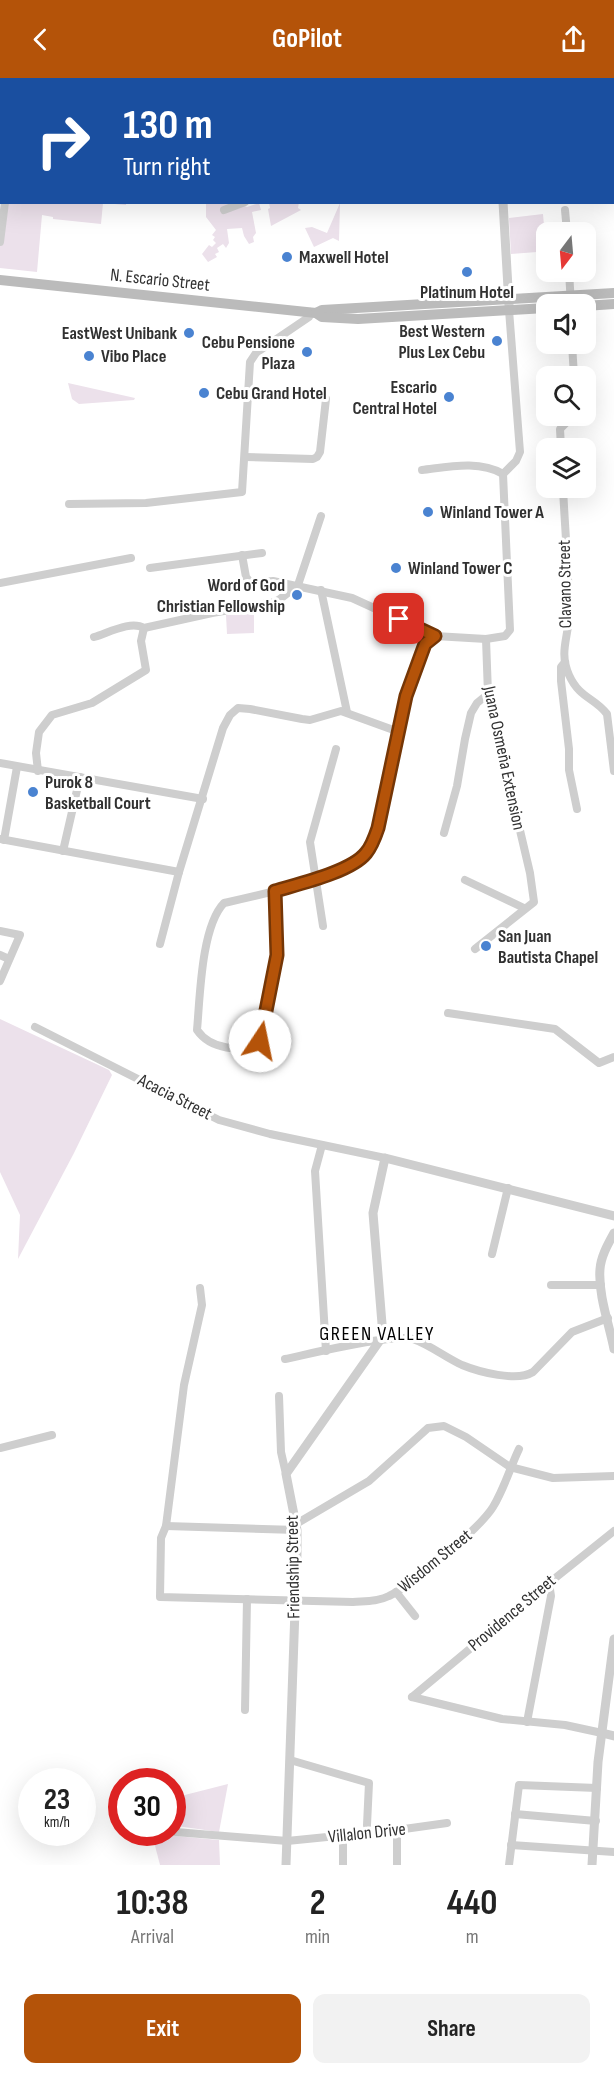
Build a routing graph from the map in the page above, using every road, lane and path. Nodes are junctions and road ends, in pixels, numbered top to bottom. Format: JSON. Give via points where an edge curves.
{"nodes":[{"id":1,"x":5,"y":204,"type":"edge"},
{"id":2,"x":240,"y":204,"type":"edge"},
{"id":3,"x":503,"y":204,"type":"edge"},
{"id":4,"x":224,"y":210,"type":"dead end"},
{"id":5,"x":565,"y":210,"type":"dead end"},
{"id":6,"x":566,"y":222,"type":"edge"},
{"id":7,"x":0,"y":242,"type":"edge"},
{"id":8,"x":0,"y":280,"type":"edge"},
{"id":9,"x":614,"y":293,"type":"edge"},
{"id":10,"x":596,"y":296,"type":"edge"},
{"id":11,"x":536,"y":302,"type":"edge"},
{"id":12,"x":509,"y":304,"type":"junction"},
{"id":13,"x":614,"y":304,"type":"edge"},
{"id":14,"x":596,"y":305,"type":"edge"},
{"id":15,"x":536,"y":307,"type":"edge"},
{"id":16,"x":314,"y":312,"type":"junction"},
{"id":17,"x":326,"y":399,"type":"dead end"},
{"id":18,"x":245,"y":457,"type":"junction"},
{"id":19,"x":422,"y":470,"type":"dead end"},
{"id":20,"x":502,"y":474,"type":"junction"},
{"id":21,"x":563,"y":498,"type":"edge"},
{"id":22,"x":69,"y":504,"type":"dead end"},
{"id":23,"x":321,"y":516,"type":"dead end"},
{"id":24,"x":262,"y":552,"type":"dead end"},
{"id":25,"x":242,"y":555,"type":"junction"},
{"id":26,"x":131,"y":558,"type":"dead end"},
{"id":27,"x":150,"y":568,"type":"dead end"},
{"id":28,"x":0,"y":583,"type":"edge"},
{"id":29,"x":298,"y":585,"type":"junction"},
{"id":30,"x":321,"y":590,"type":"junction"},
{"id":31,"x":144,"y":628,"type":"junction"},
{"id":32,"x":435,"y":636,"type":"junction"},
{"id":33,"x":94,"y":637,"type":"dead end"},
{"id":34,"x":486,"y":639,"type":"junction"},
{"id":35,"x":565,"y":662,"type":"junction"},
{"id":36,"x":488,"y":694,"type":"junction"},
{"id":37,"x":347,"y":712,"type":"junction"},
{"id":38,"x":399,"y":732,"type":"junction"},
{"id":39,"x":336,"y":749,"type":"dead end"},
{"id":40,"x":0,"y":763,"type":"edge"},
{"id":41,"x":17,"y":767,"type":"junction"},
{"id":42,"x":38,"y":771,"type":"junction"},
{"id":43,"x":614,"y":771,"type":"edge"},
{"id":44,"x":80,"y":777,"type":"junction"},
{"id":45,"x":203,"y":799,"type":"junction"},
{"id":46,"x":577,"y":808,"type":"dead end"},
{"id":47,"x":444,"y":833,"type":"dead end"},
{"id":48,"x":2,"y":839,"type":"edge"},
{"id":49,"x":63,"y":851,"type":"junction"},
{"id":50,"x":179,"y":872,"type":"junction"},
{"id":51,"x":316,"y":878,"type":"junction"},
{"id":52,"x":465,"y":880,"type":"dead end"},
{"id":53,"x":275,"y":891,"type":"junction"},
{"id":54,"x":524,"y":908,"type":"junction"},
{"id":55,"x":323,"y":926,"type":"dead end"},
{"id":56,"x":0,"y":931,"type":"edge"},
{"id":57,"x":160,"y":944,"type":"dead end"},
{"id":58,"x":475,"y":949,"type":"dead end"},
{"id":59,"x":0,"y":955,"type":"edge"},
{"id":60,"x":9,"y":959,"type":"junction"},
{"id":61,"x":0,"y":981,"type":"edge"},
{"id":62,"x":448,"y":1013,"type":"dead end"},
{"id":63,"x":35,"y":1027,"type":"dead end"},
{"id":64,"x":614,"y":1057,"type":"edge"},
{"id":65,"x":322,"y":1145,"type":"junction"},
{"id":66,"x":386,"y":1158,"type":"junction"},
{"id":67,"x":508,"y":1188,"type":"junction"},
{"id":68,"x":614,"y":1216,"type":"edge"},
{"id":69,"x":614,"y":1233,"type":"edge"},
{"id":70,"x":492,"y":1254,"type":"dead end"},
{"id":71,"x":551,"y":1285,"type":"dead end"},
{"id":72,"x":601,"y":1285,"type":"junction"},
{"id":73,"x":200,"y":1288,"type":"dead end"},
{"id":74,"x":608,"y":1318,"type":"junction"},
{"id":75,"x":380,"y":1341,"type":"junction"},
{"id":76,"x":614,"y":1349,"type":"edge"},
{"id":77,"x":326,"y":1352,"type":"junction"},
{"id":78,"x":285,"y":1359,"type":"dead end"},
{"id":79,"x":279,"y":1396,"type":"dead end"},
{"id":80,"x":52,"y":1436,"type":"dead end"},
{"id":81,"x":0,"y":1448,"type":"edge"},
{"id":82,"x":519,"y":1449,"type":"dead end"},
{"id":83,"x":510,"y":1467,"type":"junction"},
{"id":84,"x":286,"y":1474,"type":"junction"},
{"id":85,"x":614,"y":1476,"type":"edge"},
{"id":86,"x":166,"y":1526,"type":"junction"},
{"id":87,"x":296,"y":1527,"type":"junction"},
{"id":88,"x":614,"y":1531,"type":"edge"},
{"id":89,"x":549,"y":1582,"type":"junction"},
{"id":90,"x":396,"y":1592,"type":"junction"},
{"id":91,"x":247,"y":1599,"type":"junction"},
{"id":92,"x":296,"y":1601,"type":"junction"},
{"id":93,"x":416,"y":1616,"type":"dead end"},
{"id":94,"x":614,"y":1639,"type":"edge"},
{"id":95,"x":245,"y":1710,"type":"dead end"},
{"id":96,"x":527,"y":1722,"type":"junction"},
{"id":97,"x":602,"y":1733,"type":"junction"},
{"id":98,"x":614,"y":1736,"type":"edge"},
{"id":99,"x":290,"y":1760,"type":"junction"},
{"id":100,"x":597,"y":1788,"type":"junction"},
{"id":101,"x":515,"y":1814,"type":"junction"},
{"id":102,"x":596,"y":1821,"type":"junction"},
{"id":103,"x":447,"y":1823,"type":"dead end"},
{"id":104,"x":368,"y":1825,"type":"dead end"},
{"id":105,"x":397,"y":1830,"type":"junction"},
{"id":106,"x":186,"y":1833,"type":"edge"},
{"id":107,"x":343,"y":1835,"type":"junction"},
{"id":108,"x":287,"y":1841,"type":"junction"},
{"id":109,"x":511,"y":1845,"type":"junction"},
{"id":110,"x":594,"y":1851,"type":"junction"},
{"id":111,"x":614,"y":1852,"type":"edge"},
{"id":112,"x":286,"y":1865,"type":"edge"},
{"id":113,"x":343,"y":1865,"type":"edge"},
{"id":114,"x":397,"y":1865,"type":"edge"},
{"id":115,"x":509,"y":1865,"type":"edge"},
{"id":116,"x":592,"y":1865,"type":"edge"}],
"edges":[{"from":1,"to":7,"type":"street"},
{"from":2,"to":4,"type":"street"},
{"from":3,"to":12,"type":"street"},
{"from":5,"to":6,"type":"street"},
{"from":8,"to":16,"type":"main road","name":"N. Escario Street"},
{"from":9,"to":10,"type":"main road","name":"N. Escario Street"},
{"from":11,"to":12,"type":"main road","name":"N. Escario Street"},
{"from":12,"to":15,"type":"main road","name":"N. Escario Street"},
{"from":12,"to":16,"type":"main road","name":"N. Escario Street","via":[[358,319],[322,317]]},
{"from":12,"to":20,"type":"street","via":[[520,453]]},
{"from":13,"to":14,"type":"main road"},
{"from":16,"to":18,"type":"street","via":[[256,353],[250,362]]},
{"from":17,"to":18,"type":"street","via":[[317,457]]},
{"from":18,"to":22,"type":"street","via":[[244,489],[239,494],[146,503]]},
{"from":19,"to":20,"type":"street","via":[[464,465]]},
{"from":20,"to":34,"type":"street","via":[[510,630],[505,636]]},
{"from":21,"to":35,"type":"street","name":"Clavano Street","via":[[569,618]]},
{"from":23,"to":29,"type":"street"},
{"from":24,"to":25,"type":"street"},
{"from":25,"to":27,"type":"street"},
{"from":25,"to":29,"type":"street","via":[[251,583]]},
{"from":26,"to":28,"type":"street"},
{"from":29,"to":30,"type":"street"},
{"from":29,"to":31,"type":"street","via":[[275,602]]},
{"from":30,"to":32,"type":"street","via":[[352,598]]},
{"from":30,"to":37,"type":"street"},
{"from":31,"to":33,"type":"street","via":[[130,626]]},
{"from":31,"to":42,"type":"street","via":[[141,640],[146,670],[92,703],[52,715],[39,732]]},
{"from":32,"to":34,"type":"street"},
{"from":32,"to":38,"type":"street","via":[[421,654],[406,696]]},
{"from":34,"to":36,"type":"street","name":"Juana Osmeña Extension"},
{"from":35,"to":43,"type":"street","name":"Clavano Street","via":[[577,690],[607,714]]},
{"from":35,"to":46,"type":"street","via":[[561,681],[569,770]]},
{"from":36,"to":47,"type":"street","via":[[471,713]]},
{"from":36,"to":54,"type":"street","name":"Juana Osmeña Extension","via":[[533,891],[534,902]]},
{"from":37,"to":38,"type":"street"},
{"from":37,"to":45,"type":"street","via":[[310,720],[238,708],[230,714],[223,729]]},
{"from":38,"to":51,"type":"street","via":[[372,844],[359,860]]},
{"from":39,"to":51,"type":"street","via":[[310,842]]},
{"from":40,"to":41,"type":"street"},
{"from":41,"to":42,"type":"street"},
{"from":41,"to":48,"type":"street"},
{"from":42,"to":44,"type":"street"},
{"from":44,"to":45,"type":"street"},
{"from":44,"to":49,"type":"street"},
{"from":45,"to":50,"type":"street"},
{"from":48,"to":49,"type":"street"},
{"from":49,"to":50,"type":"street"},
{"from":50,"to":57,"type":"street"},
{"from":51,"to":53,"type":"street"},
{"from":51,"to":55,"type":"street"},
{"from":52,"to":54,"type":"street"},
{"from":53,"to":53,"type":"street","via":[[224,903],[216,913],[202,967],[197,1030],[211,1044],[249,1048],[260,1041],[277,955]]},
{"from":54,"to":58,"type":"street"},
{"from":56,"to":60,"type":"street","via":[[20,935]]},
{"from":59,"to":60,"type":"street"},
{"from":60,"to":61,"type":"street"},
{"from":62,"to":64,"type":"street","via":[[555,1029],[599,1063]]},
{"from":63,"to":65,"type":"street","name":"Acacia Street","via":[[219,1120]]},
{"from":65,"to":66,"type":"street","name":"Acacia Street"},
{"from":65,"to":77,"type":"street","via":[[315,1171]]},
{"from":66,"to":67,"type":"street","name":"Acacia Street"},
{"from":66,"to":75,"type":"street","via":[[374,1213],[384,1329]]},
{"from":67,"to":68,"type":"street","name":"Acacia Street"},
{"from":67,"to":70,"type":"street"},
{"from":69,"to":72,"type":"street","via":[[603,1256]]},
{"from":71,"to":72,"type":"street"},
{"from":72,"to":74,"type":"street"},
{"from":73,"to":86,"type":"street","via":[[202,1305],[184,1385]]},
{"from":74,"to":75,"type":"street","via":[[572,1332],[528,1376],[499,1375],[463,1366],[409,1338]]},
{"from":74,"to":76,"type":"street"},
{"from":75,"to":77,"type":"street"},
{"from":75,"to":84,"type":"street"},
{"from":77,"to":78,"type":"street"},
{"from":79,"to":84,"type":"street"},
{"from":80,"to":81,"type":"street"},
{"from":82,"to":83,"type":"street","name":"Wisdom Street"},
{"from":83,"to":85,"type":"street","via":[[553,1478]]},
{"from":83,"to":87,"type":"street","via":[[466,1437],[444,1426],[434,1426],[369,1481]]},
{"from":83,"to":90,"type":"street","name":"Wisdom Street","via":[[501,1494],[478,1526]]},
{"from":84,"to":87,"type":"street","name":"Friendship Street"},
{"from":86,"to":87,"type":"street"},
{"from":86,"to":91,"type":"street","name":"Wisdom Street","via":[[161,1538],[160,1597]]},
{"from":87,"to":92,"type":"street","name":"Friendship Street"},
{"from":88,"to":89,"type":"street","name":"Providence Street"},
{"from":89,"to":96,"type":"street","via":[[551,1596]]},
{"from":89,"to":96,"type":"street","name":"Providence Street","via":[[412,1697]]},
{"from":90,"to":92,"type":"street","name":"Wisdom Street","via":[[378,1601]]},
{"from":90,"to":93,"type":"street"},
{"from":91,"to":92,"type":"street","name":"Wisdom Street"},
{"from":91,"to":95,"type":"street"},
{"from":92,"to":99,"type":"street","name":"Friendship Street"},
{"from":94,"to":97,"type":"street"},
{"from":96,"to":97,"type":"street"},
{"from":97,"to":98,"type":"street"},
{"from":97,"to":100,"type":"street"},
{"from":99,"to":104,"type":"street","via":[[369,1783]]},
{"from":99,"to":108,"type":"street","name":"Friendship Street"},
{"from":100,"to":101,"type":"street","via":[[519,1785]]},
{"from":100,"to":102,"type":"street"},
{"from":101,"to":102,"type":"street"},
{"from":101,"to":109,"type":"street"},
{"from":102,"to":110,"type":"street"},
{"from":103,"to":105,"type":"street","name":"Villalon Drive"},
{"from":105,"to":107,"type":"street","name":"Villalon Drive"},
{"from":105,"to":114,"type":"street"},
{"from":106,"to":108,"type":"street","name":"Villalon Drive"},
{"from":107,"to":108,"type":"street","name":"Villalon Drive"},
{"from":107,"to":113,"type":"street"},
{"from":108,"to":112,"type":"street","name":"Friendship Street"},
{"from":109,"to":110,"type":"street"},
{"from":109,"to":115,"type":"street"},
{"from":110,"to":111,"type":"street"},
{"from":110,"to":116,"type":"street"}]}
